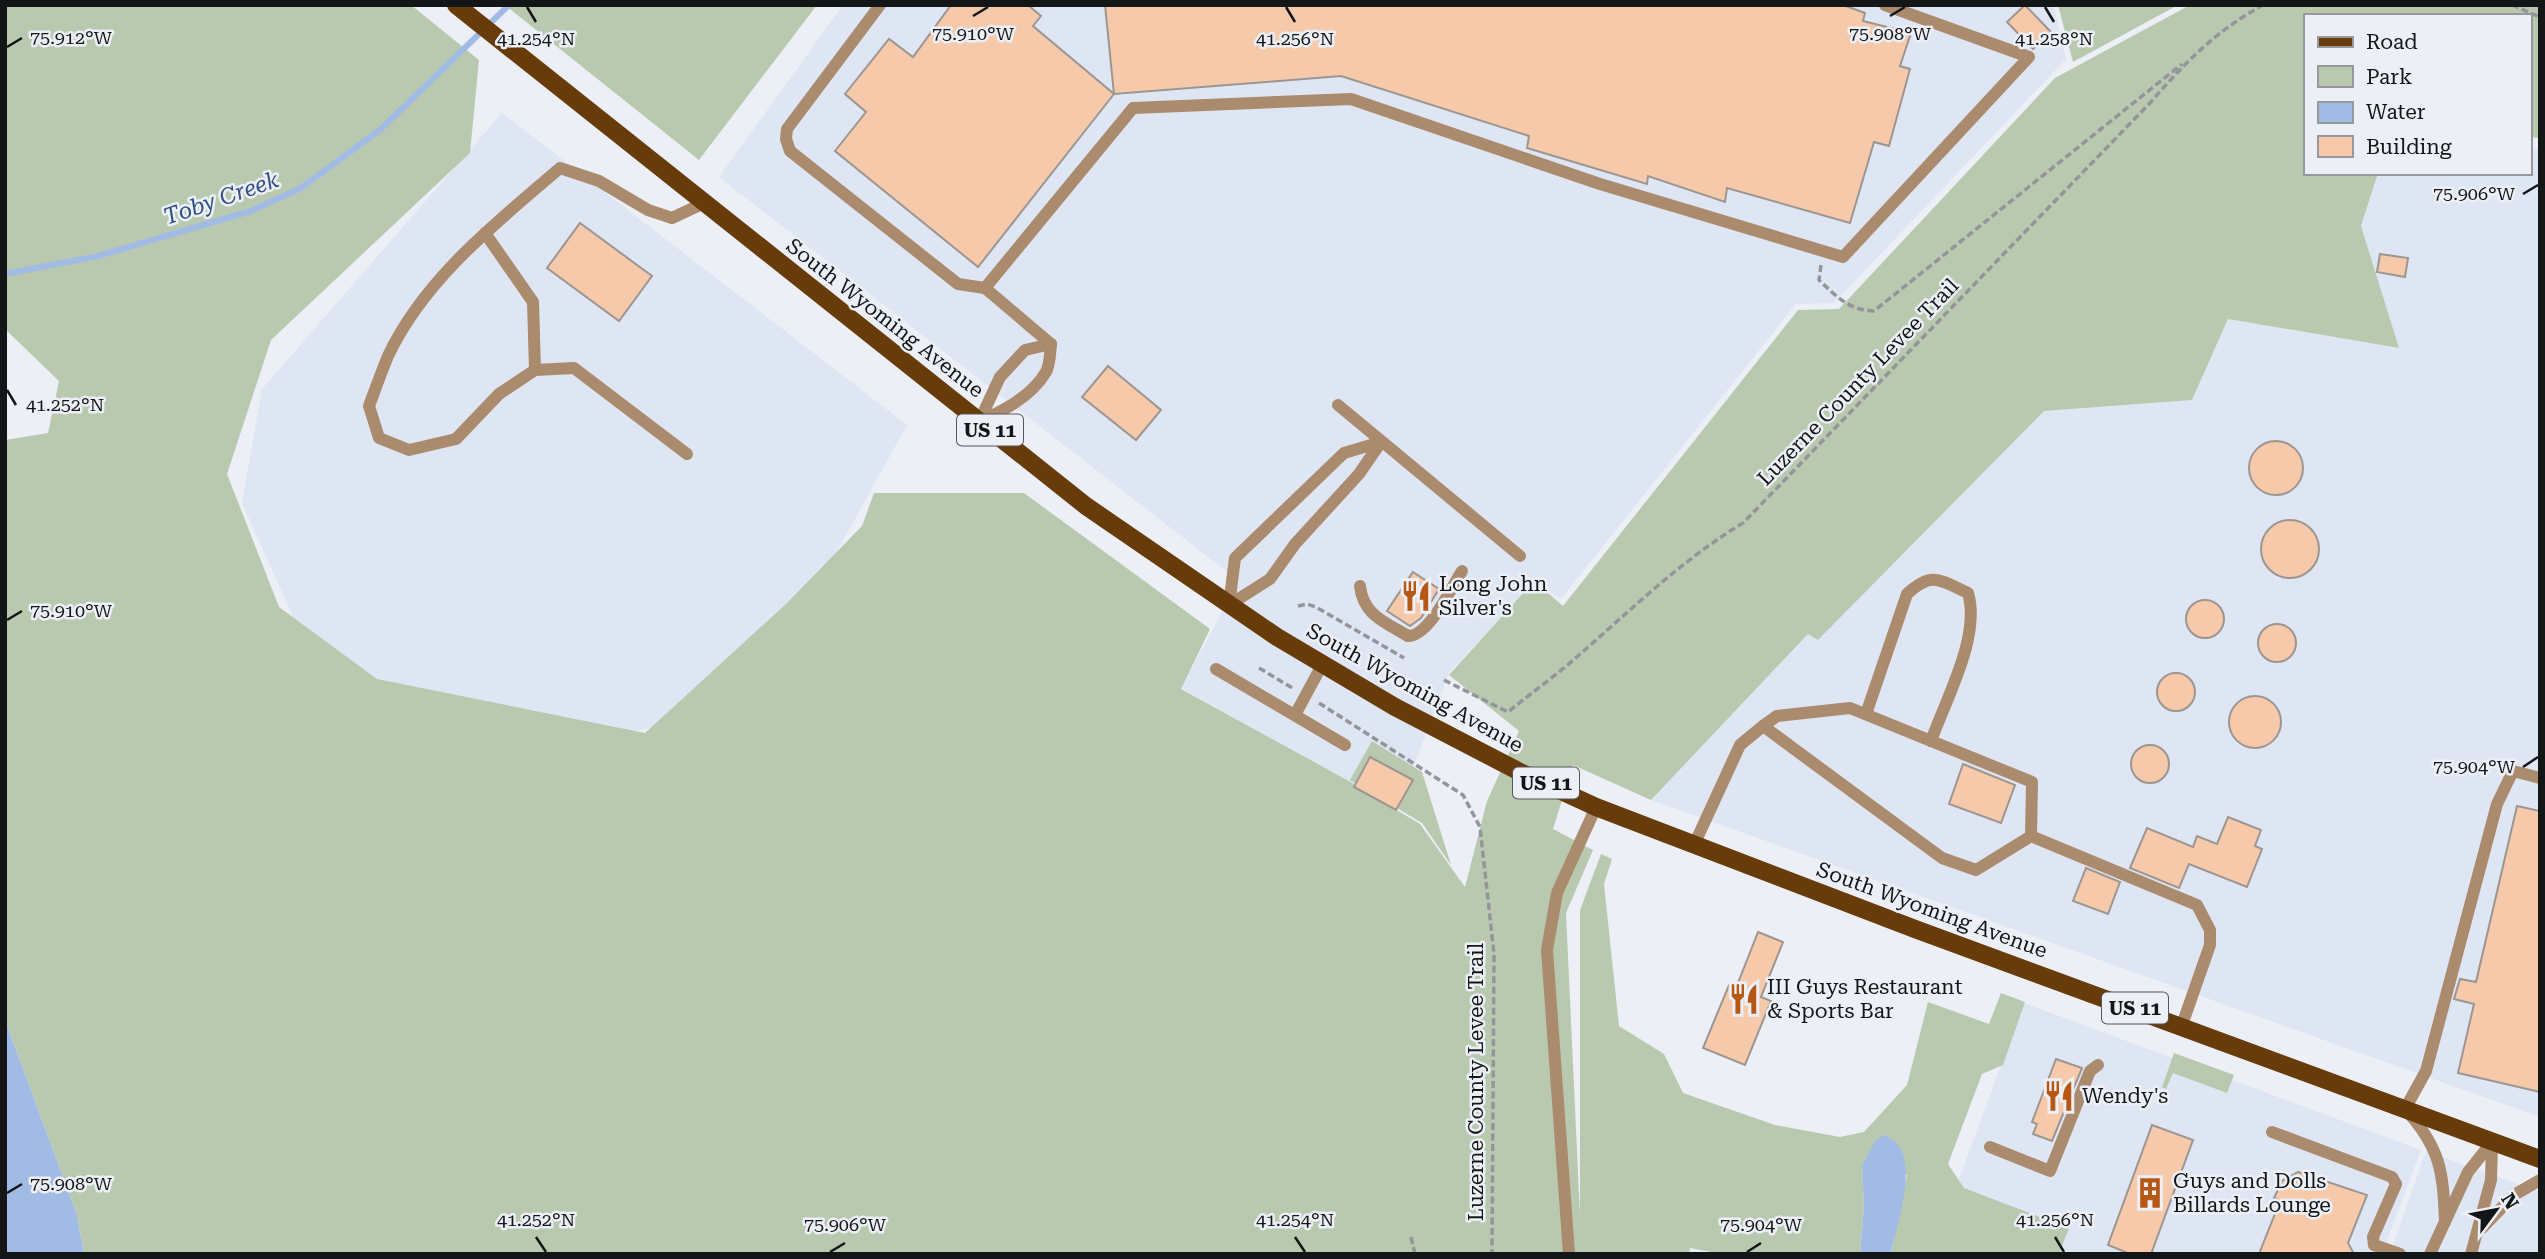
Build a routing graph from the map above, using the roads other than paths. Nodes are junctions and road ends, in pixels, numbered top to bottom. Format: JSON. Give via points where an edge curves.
{"nodes":[{"id":1,"x":456,"y":5,"type":"edge"},
{"id":2,"x":880,"y":5,"type":"edge"},
{"id":3,"x":1885,"y":5,"type":"edge"},
{"id":4,"x":704,"y":203,"type":"junction"},
{"id":5,"x":485,"y":233,"type":"junction"},
{"id":6,"x":985,"y":288,"type":"junction"},
{"id":7,"x":1051,"y":344,"type":"junction"},
{"id":8,"x":536,"y":370,"type":"junction"},
{"id":9,"x":1338,"y":405,"type":"dead end"},
{"id":10,"x":979,"y":422,"type":"junction"},
{"id":11,"x":1381,"y":442,"type":"junction"},
{"id":12,"x":687,"y":454,"type":"dead end"},
{"id":13,"x":1520,"y":556,"type":"dead end"},
{"id":14,"x":1462,"y":571,"type":"dead end"},
{"id":15,"x":1360,"y":586,"type":"dead end"},
{"id":16,"x":1229,"y":605,"type":"junction"},
{"id":17,"x":1322,"y":665,"type":"junction"},
{"id":18,"x":1216,"y":669,"type":"dead end"},
{"id":19,"x":1866,"y":714,"type":"junction"},
{"id":20,"x":1295,"y":715,"type":"junction"},
{"id":21,"x":1763,"y":726,"type":"junction"},
{"id":22,"x":1931,"y":741,"type":"junction"},
{"id":23,"x":1345,"y":745,"type":"dead end"},
{"id":24,"x":2540,"y":778,"type":"edge"},
{"id":25,"x":1596,"y":807,"type":"junction"},
{"id":26,"x":2031,"y":835,"type":"junction"},
{"id":27,"x":1694,"y":845,"type":"junction"},
{"id":28,"x":2182,"y":1025,"type":"junction"},
{"id":29,"x":2098,"y":1065,"type":"dead end"},
{"id":30,"x":2405,"y":1109,"type":"junction"},
{"id":31,"x":2272,"y":1132,"type":"dead end"},
{"id":32,"x":2492,"y":1142,"type":"junction"},
{"id":33,"x":1990,"y":1147,"type":"dead end"},
{"id":34,"x":2540,"y":1159,"type":"edge"},
{"id":35,"x":2540,"y":1180,"type":"edge"},
{"id":36,"x":2445,"y":1222,"type":"junction"},
{"id":37,"x":2479,"y":1231,"type":"junction"},
{"id":38,"x":1569,"y":1254,"type":"edge"},
{"id":39,"x":2400,"y":1254,"type":"edge"},
{"id":40,"x":2430,"y":1254,"type":"edge"},
{"id":41,"x":2471,"y":1254,"type":"edge"}],
"edges":[{"from":1,"to":4,"type":"main road","name":"South Wyoming Avenue","number":"US 11"},
{"from":2,"to":6,"type":"lane","via":[[787,129],[790,151],[958,284]]},
{"from":3,"to":6,"type":"lane","via":[[2029,57],[1843,257],[1600,184],[1351,100],[1133,108]]},
{"from":4,"to":5,"type":"lane","via":[[672,218],[648,210],[599,181],[559,167]]},
{"from":4,"to":10,"type":"main road","name":"South Wyoming Avenue","number":"US 11"},
{"from":5,"to":8,"type":"lane","via":[[533,302]]},
{"from":5,"to":8,"type":"lane","via":[[444,276],[389,355],[369,406],[379,438],[409,450],[456,439],[499,394]]},
{"from":6,"to":7,"type":"lane"},
{"from":7,"to":10,"type":"lane","via":[[1025,350],[996,382]]},
{"from":7,"to":10,"type":"lane","via":[[1047,371],[1024,396]]},
{"from":8,"to":12,"type":"lane","via":[[574,368]]},
{"from":9,"to":11,"type":"lane"},
{"from":10,"to":16,"type":"main road","name":"South Wyoming Avenue","number":"US 11","via":[[1097,513]]},
{"from":11,"to":13,"type":"lane"},
{"from":11,"to":16,"type":"lane","via":[[1270,579]]},
{"from":11,"to":16,"type":"lane","via":[[1344,453],[1236,558]]},
{"from":14,"to":15,"type":"lane","via":[[1425,630],[1415,636],[1370,613]]},
{"from":16,"to":17,"type":"main road","name":"South Wyoming Avenue","number":"US 11"},
{"from":17,"to":20,"type":"lane"},
{"from":17,"to":25,"type":"main road","name":"South Wyoming Avenue","number":"US 11","via":[[1454,738]]},
{"from":18,"to":20,"type":"lane"},
{"from":19,"to":21,"type":"lane","via":[[1850,708],[1777,716]]},
{"from":19,"to":22,"type":"lane"},
{"from":19,"to":22,"type":"lane","via":[[1907,594],[1921,582],[1936,578],[1968,593],[1972,628]]},
{"from":20,"to":23,"type":"lane"},
{"from":21,"to":26,"type":"lane","via":[[1941,858],[1976,870]]},
{"from":21,"to":27,"type":"lane","via":[[1740,745]]},
{"from":22,"to":26,"type":"lane","via":[[2032,782]]},
{"from":24,"to":30,"type":"lane","via":[[2513,771],[2497,804],[2426,1071]]},
{"from":25,"to":27,"type":"main road","name":"South Wyoming Avenue","number":"US 11"},
{"from":25,"to":38,"type":"lane","via":[[1557,893],[1547,950]]},
{"from":26,"to":28,"type":"lane","via":[[2197,905],[2210,930],[2210,945]]},
{"from":27,"to":28,"type":"main road","name":"South Wyoming Avenue","number":"US 11"},
{"from":28,"to":30,"type":"main road","name":"South Wyoming Avenue","number":"US 11"},
{"from":29,"to":33,"type":"lane","via":[[2090,1071],[2050,1171]]},
{"from":30,"to":32,"type":"main road","name":"South Wyoming Avenue","number":"US 11"},
{"from":30,"to":36,"type":"lane","via":[[2423,1128],[2439,1159]]},
{"from":31,"to":39,"type":"lane","via":[[2392,1177],[2396,1184],[2373,1237],[2374,1245]]},
{"from":32,"to":34,"type":"main road","name":"South Wyoming Avenue","number":"US 11"},
{"from":32,"to":36,"type":"lane","via":[[2468,1172]]},
{"from":32,"to":37,"type":"lane","via":[[2491,1180]]},
{"from":35,"to":37,"type":"lane","via":[[2514,1195]]},
{"from":36,"to":40,"type":"lane"},
{"from":37,"to":41,"type":"lane"}]}
